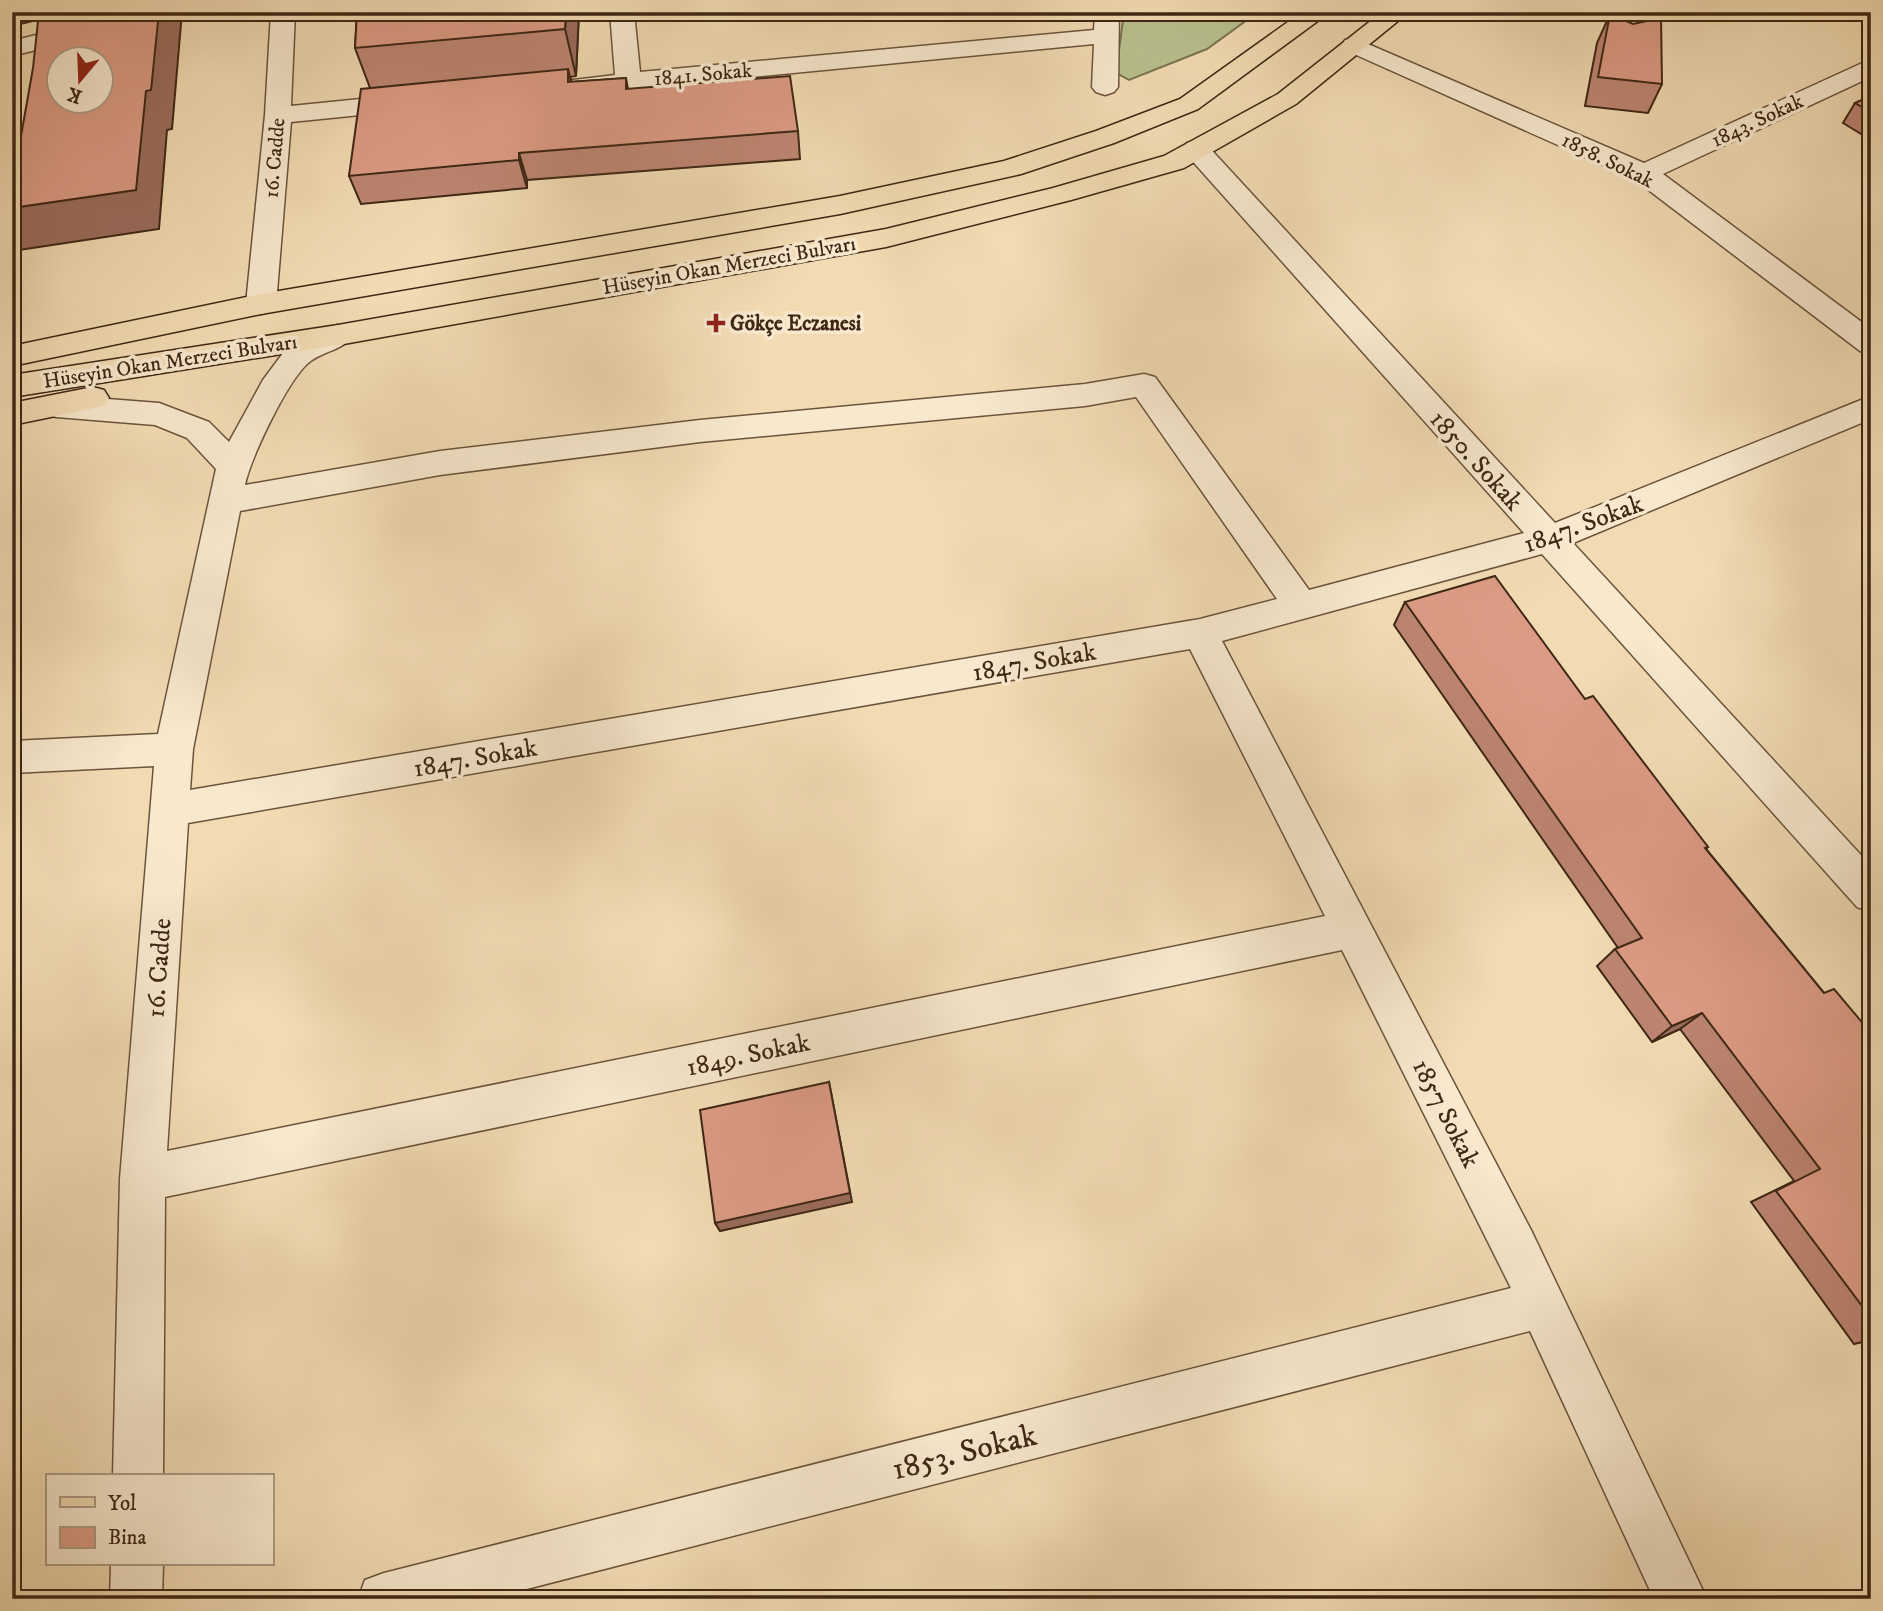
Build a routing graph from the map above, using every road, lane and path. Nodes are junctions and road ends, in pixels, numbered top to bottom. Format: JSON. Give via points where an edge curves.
{"nodes":[{"id":1,"x":158,"y":12,"type":"edge"},
{"id":2,"x":283,"y":12,"type":"edge"},
{"id":3,"x":622,"y":12,"type":"edge"},
{"id":4,"x":1318,"y":12,"type":"edge"},
{"id":5,"x":1397,"y":12,"type":"edge"},
{"id":6,"x":1106,"y":24,"type":"edge"},
{"id":7,"x":1354,"y":45,"type":"junction"},
{"id":8,"x":12,"y":49,"type":"edge"},
{"id":9,"x":1871,"y":66,"type":"edge"},
{"id":10,"x":628,"y":80,"type":"junction"},
{"id":11,"x":1105,"y":87,"type":"dead end"},
{"id":12,"x":547,"y":89,"type":"edge"},
{"id":13,"x":439,"y":99,"type":"edge"},
{"id":14,"x":278,"y":116,"type":"junction"},
{"id":15,"x":1196,"y":149,"type":"junction"},
{"id":16,"x":1644,"y":173,"type":"junction"},
{"id":17,"x":261,"y":304,"type":"junction"},
{"id":18,"x":338,"y":335,"type":"junction"},
{"id":19,"x":114,"y":336,"type":"junction"},
{"id":20,"x":12,"y":340,"type":"edge"},
{"id":21,"x":1871,"y":344,"type":"edge"},
{"id":22,"x":12,"y":356,"type":"edge"},
{"id":23,"x":12,"y":386,"type":"edge"},
{"id":24,"x":56,"y":406,"type":"junction"},
{"id":25,"x":1871,"y":407,"type":"edge"},
{"id":26,"x":12,"y":414,"type":"edge"},
{"id":27,"x":229,"y":484,"type":"junction"},
{"id":28,"x":1549,"y":539,"type":"junction"},
{"id":29,"x":1301,"y":606,"type":"junction"},
{"id":30,"x":1200,"y":633,"type":"junction"},
{"id":31,"x":174,"y":749,"type":"junction"},
{"id":32,"x":12,"y":757,"type":"edge"},
{"id":33,"x":169,"y":810,"type":"junction"},
{"id":34,"x":1871,"y":894,"type":"edge"},
{"id":35,"x":1354,"y":929,"type":"junction"},
{"id":36,"x":143,"y":1179,"type":"junction"},
{"id":37,"x":1543,"y":1304,"type":"junction"},
{"id":38,"x":138,"y":1474,"type":"edge"},
{"id":39,"x":137,"y":1566,"type":"edge"},
{"id":40,"x":136,"y":1599,"type":"edge"},
{"id":41,"x":384,"y":1599,"type":"edge"},
{"id":42,"x":1681,"y":1599,"type":"edge"}],
"edges":[{"from":1,"to":8,"type":"street"},
{"from":2,"to":14,"type":"street","name":"16. Cadde"},
{"from":3,"to":10,"type":"street"},
{"from":4,"to":17,"type":"main road","name":"Hüseyin Okan Merzeci Bulvarı","via":[[1189,104],[1011,168],[840,205]]},
{"from":5,"to":7,"type":"main road","name":"Hüseyin Okan Merzeci Bulvarı"},
{"from":6,"to":10,"type":"street","name":"1841. Sokak"},
{"from":6,"to":11,"type":"street"},
{"from":7,"to":15,"type":"main road","name":"Hüseyin Okan Merzeci Bulvarı","via":[[1287,100]]},
{"from":7,"to":16,"type":"street","name":"1858. Sokak"},
{"from":9,"to":16,"type":"street","name":"1843. Sokak"},
{"from":10,"to":12,"type":"street","name":"1841. Sokak"},
{"from":13,"to":14,"type":"street"},
{"from":14,"to":17,"type":"street","name":"16. Cadde"},
{"from":15,"to":18,"type":"main road","name":"Hüseyin Okan Merzeci Bulvarı","via":[[1174,162],[886,237]]},
{"from":15,"to":28,"type":"street","name":"1850. Sokak"},
{"from":16,"to":21,"type":"street","name":"1858. Sokak"},
{"from":17,"to":19,"type":"main road","name":"Hüseyin Okan Merzeci Bulvarı"},
{"from":18,"to":23,"type":"main road","name":"Hüseyin Okan Merzeci Bulvarı"},
{"from":18,"to":24,"type":"main road","via":[[183,380]]},
{"from":18,"to":27,"type":"street","name":"16. Cadde","via":[[297,356],[274,387]]},
{"from":19,"to":20,"type":"main road"},
{"from":19,"to":22,"type":"main road","name":"Hüseyin Okan Merzeci Bulvarı"},
{"from":24,"to":26,"type":"main road"},
{"from":24,"to":27,"type":"street","via":[[159,414],[198,430]]},
{"from":25,"to":28,"type":"street","name":"1847. Sokak"},
{"from":27,"to":29,"type":"street","via":[[1085,395],[1144,385]]},
{"from":27,"to":31,"type":"street","name":"16. Cadde"},
{"from":28,"to":29,"type":"street","name":"1847. Sokak"},
{"from":28,"to":34,"type":"street","name":"1850. Sokak"},
{"from":29,"to":30,"type":"street","name":"1847. Sokak"},
{"from":30,"to":33,"type":"street","name":"1847. Sokak"},
{"from":30,"to":35,"type":"street","name":"1857 Sokak"},
{"from":31,"to":32,"type":"street"},
{"from":31,"to":33,"type":"street","name":"16. Cadde"},
{"from":33,"to":36,"type":"street","name":"16. Cadde"},
{"from":35,"to":36,"type":"street","name":"1849. Sokak"},
{"from":35,"to":37,"type":"street","name":"1857 Sokak"},
{"from":36,"to":38,"type":"street","name":"16. Cadde"},
{"from":37,"to":41,"type":"street","name":"1853. Sokak"},
{"from":37,"to":42,"type":"street","name":"1857 Sokak"},
{"from":39,"to":40,"type":"street"}]}
